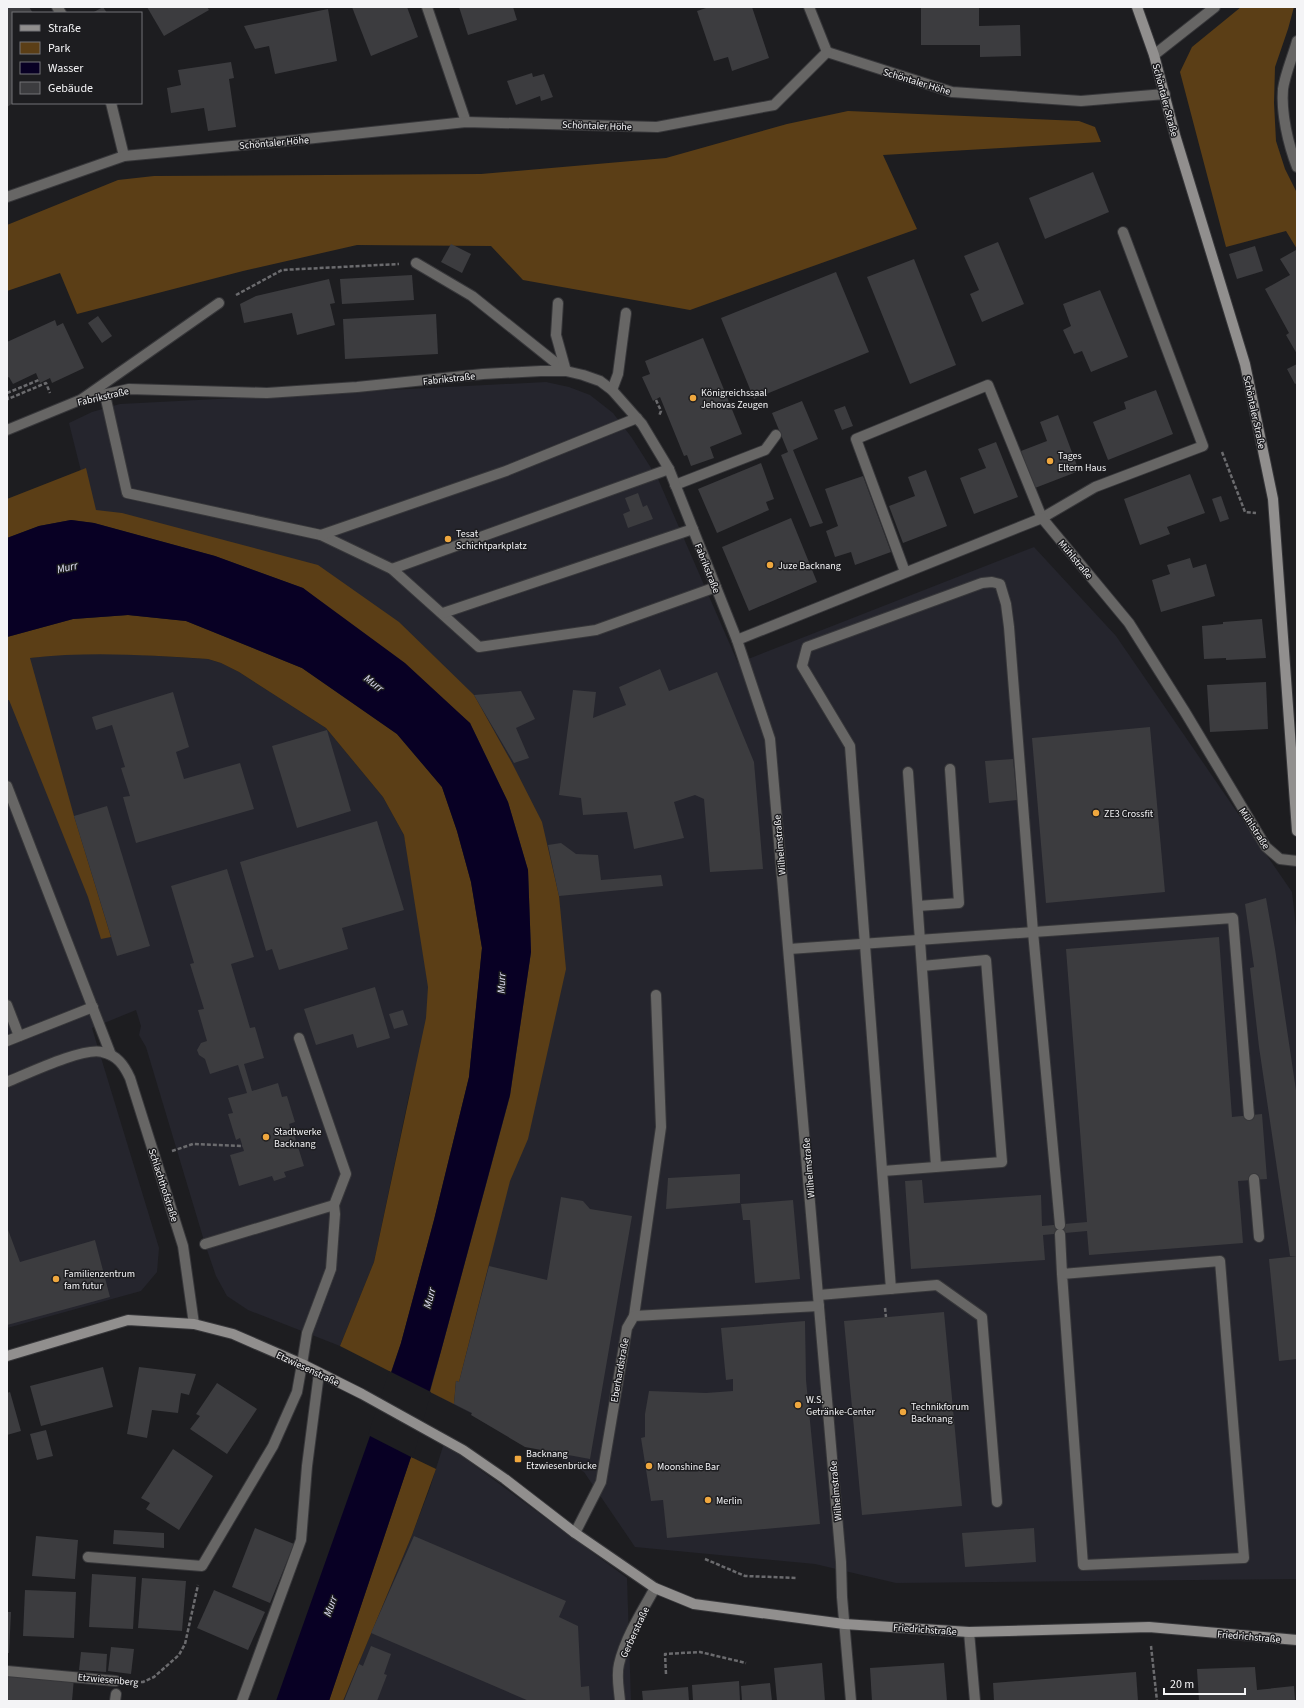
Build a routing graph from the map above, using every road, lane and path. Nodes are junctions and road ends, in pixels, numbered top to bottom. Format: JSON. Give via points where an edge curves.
{"nodes":[{"id":1,"x":426,"y":7,"type":"edge"},
{"id":2,"x":809,"y":7,"type":"edge"},
{"id":3,"x":1137,"y":7,"type":"edge"},
{"id":4,"x":1215,"y":7,"type":"edge"},
{"id":5,"x":1297,"y":41,"type":"edge"},
{"id":6,"x":827,"y":52,"type":"junction"},
{"id":7,"x":1154,"y":55,"type":"junction"},
{"id":8,"x":1165,"y":94,"type":"junction"},
{"id":9,"x":111,"y":104,"type":"edge"},
{"id":10,"x":466,"y":122,"type":"junction"},
{"id":11,"x":124,"y":156,"type":"junction"},
{"id":12,"x":1297,"y":167,"type":"edge"},
{"id":13,"x":7,"y":197,"type":"edge"},
{"id":14,"x":1123,"y":232,"type":"dead end"},
{"id":15,"x":416,"y":263,"type":"joint"},
{"id":16,"x":219,"y":303,"type":"joint"},
{"id":17,"x":558,"y":303,"type":"dead end"},
{"id":18,"x":626,"y":313,"type":"dead end"},
{"id":19,"x":566,"y":371,"type":"junction"},
{"id":20,"x":39,"y":380,"type":"dead end"},
{"id":21,"x":46,"y":383,"type":"dead end"},
{"id":22,"x":612,"y":390,"type":"junction"},
{"id":23,"x":7,"y":395,"type":"edge"},
{"id":24,"x":104,"y":395,"type":"junction"},
{"id":25,"x":80,"y":400,"type":"junction"},
{"id":26,"x":637,"y":418,"type":"junction"},
{"id":27,"x":7,"y":430,"type":"edge"},
{"id":28,"x":776,"y":435,"type":"dead end"},
{"id":29,"x":1203,"y":446,"type":"junction"},
{"id":30,"x":669,"y":469,"type":"junction"},
{"id":31,"x":675,"y":485,"type":"junction"},
{"id":32,"x":1274,"y":515,"type":"junction"},
{"id":33,"x":1042,"y":518,"type":"junction"},
{"id":34,"x":693,"y":529,"type":"junction"},
{"id":35,"x":321,"y":535,"type":"junction"},
{"id":36,"x":392,"y":569,"type":"junction"},
{"id":37,"x":905,"y":572,"type":"junction"},
{"id":38,"x":716,"y":586,"type":"junction"},
{"id":39,"x":443,"y":613,"type":"junction"},
{"id":40,"x":737,"y":640,"type":"junction"},
{"id":41,"x":950,"y":769,"type":"dead end"},
{"id":42,"x":908,"y":772,"type":"dead end"},
{"id":43,"x":7,"y":786,"type":"edge"},
{"id":44,"x":1297,"y":831,"type":"edge"},
{"id":45,"x":1297,"y":861,"type":"edge"},
{"id":46,"x":918,"y":906,"type":"junction"},
{"id":47,"x":1033,"y":932,"type":"junction"},
{"id":48,"x":920,"y":940,"type":"junction"},
{"id":49,"x":864,"y":943,"type":"junction"},
{"id":50,"x":789,"y":949,"type":"junction"},
{"id":51,"x":922,"y":966,"type":"junction"},
{"id":52,"x":656,"y":995,"type":"dead end"},
{"id":53,"x":7,"y":1005,"type":"edge"},
{"id":54,"x":93,"y":1007,"type":"junction"},
{"id":55,"x":20,"y":1036,"type":"junction"},
{"id":56,"x":299,"y":1038,"type":"dead end"},
{"id":57,"x":7,"y":1041,"type":"edge"},
{"id":58,"x":111,"y":1055,"type":"junction"},
{"id":59,"x":7,"y":1082,"type":"edge"},
{"id":60,"x":1249,"y":1115,"type":"dead end"},
{"id":61,"x":243,"y":1146,"type":"dead end"},
{"id":62,"x":154,"y":1156,"type":"junction"},
{"id":63,"x":936,"y":1166,"type":"junction"},
{"id":64,"x":883,"y":1171,"type":"junction"},
{"id":65,"x":1254,"y":1179,"type":"dead end"},
{"id":66,"x":334,"y":1205,"type":"junction"},
{"id":67,"x":1259,"y":1237,"type":"dead end"},
{"id":68,"x":205,"y":1244,"type":"dead end"},
{"id":69,"x":1062,"y":1274,"type":"junction"},
{"id":70,"x":891,"y":1289,"type":"junction"},
{"id":71,"x":819,"y":1295,"type":"junction"},
{"id":72,"x":819,"y":1306,"type":"junction"},
{"id":73,"x":634,"y":1316,"type":"junction"},
{"id":74,"x":194,"y":1324,"type":"junction"},
{"id":75,"x":7,"y":1356,"type":"edge"},
{"id":76,"x":302,"y":1364,"type":"junction"},
{"id":77,"x":322,"y":1374,"type":"junction"},
{"id":78,"x":997,"y":1502,"type":"dead end"},
{"id":79,"x":575,"y":1533,"type":"junction"},
{"id":80,"x":88,"y":1558,"type":"dead end"},
{"id":81,"x":705,"y":1559,"type":"dead end"},
{"id":82,"x":202,"y":1566,"type":"junction"},
{"id":83,"x":797,"y":1578,"type":"dead end"},
{"id":84,"x":655,"y":1588,"type":"junction"},
{"id":85,"x":844,"y":1624,"type":"junction"},
{"id":86,"x":1149,"y":1627,"type":"junction"},
{"id":87,"x":970,"y":1632,"type":"junction"},
{"id":88,"x":1297,"y":1640,"type":"edge"},
{"id":89,"x":746,"y":1663,"type":"dead end"},
{"id":90,"x":7,"y":1671,"type":"edge"},
{"id":91,"x":666,"y":1674,"type":"dead end"},
{"id":92,"x":116,"y":1681,"type":"joint"},
{"id":93,"x":242,"y":1701,"type":"edge"},
{"id":94,"x":620,"y":1701,"type":"edge"},
{"id":95,"x":851,"y":1701,"type":"edge"},
{"id":96,"x":975,"y":1701,"type":"edge"},
{"id":97,"x":1157,"y":1701,"type":"edge"}],
"edges":[{"from":1,"to":10,"type":"street"},
{"from":2,"to":6,"type":"street"},
{"from":3,"to":7,"type":"street","name":"Schöntaler Straße"},
{"from":4,"to":7,"type":"street"},
{"from":5,"to":12,"type":"street","via":[[1283,88],[1285,123]]},
{"from":6,"to":8,"type":"street","name":"Schöntaler Höhe","via":[[952,92],[1081,101]]},
{"from":6,"to":10,"type":"street","name":"Schöntaler Höhe","via":[[774,105],[657,127]]},
{"from":7,"to":8,"type":"street","name":"Schöntaler Straße"},
{"from":8,"to":32,"type":"street","name":"Schöntaler Straße","via":[[1175,135],[1245,364],[1273,499]]},
{"from":9,"to":11,"type":"street"},
{"from":10,"to":11,"type":"street","name":"Schöntaler Höhe"},
{"from":11,"to":13,"type":"street","name":"Schöntaler Höhe"},
{"from":14,"to":29,"type":"street"},
{"from":15,"to":16,"type":"path","via":[[282,270]]},
{"from":15,"to":19,"type":"street","via":[[472,296]]},
{"from":16,"to":25,"type":"street"},
{"from":17,"to":19,"type":"street","via":[[556,335]]},
{"from":18,"to":22,"type":"street","via":[[618,374]]},
{"from":19,"to":22,"type":"street","name":"Fabrikstraße","via":[[600,381]]},
{"from":19,"to":24,"type":"street","name":"Fabrikstraße","via":[[483,374],[267,393],[130,389]]},
{"from":20,"to":23,"type":"path"},
{"from":21,"to":23,"type":"path","via":[[8,399]]},
{"from":22,"to":26,"type":"street","name":"Fabrikstraße"},
{"from":24,"to":25,"type":"street","name":"Fabrikstraße"},
{"from":24,"to":35,"type":"street","via":[[127,492]]},
{"from":25,"to":27,"type":"street","name":"Fabrikstraße"},
{"from":26,"to":30,"type":"street","name":"Fabrikstraße"},
{"from":26,"to":35,"type":"street","via":[[506,471]]},
{"from":28,"to":31,"type":"street","via":[[765,450]]},
{"from":29,"to":32,"type":"path","via":[[1215,435],[1245,512]]},
{"from":29,"to":33,"type":"street","via":[[1095,488]]},
{"from":30,"to":31,"type":"street","name":"Fabrikstraße"},
{"from":30,"to":36,"type":"street"},
{"from":31,"to":34,"type":"street","name":"Fabrikstraße"},
{"from":32,"to":44,"type":"street","name":"Schöntaler Straße"},
{"from":33,"to":37,"type":"street"},
{"from":33,"to":37,"type":"street","name":"Mühlstraße","via":[[988,385],[856,439]]},
{"from":33,"to":45,"type":"street","name":"Mühlstraße","via":[[1129,623],[1266,847],[1280,859]]},
{"from":34,"to":38,"type":"street","name":"Fabrikstraße"},
{"from":34,"to":39,"type":"street"},
{"from":35,"to":36,"type":"street"},
{"from":36,"to":39,"type":"street"},
{"from":37,"to":40,"type":"street"},
{"from":38,"to":39,"type":"street","via":[[596,630],[479,647]]},
{"from":38,"to":40,"type":"street","name":"Fabrikstraße"},
{"from":40,"to":50,"type":"street","name":"Wilhelmstraße","via":[[770,739]]},
{"from":41,"to":46,"type":"street","via":[[959,903]]},
{"from":42,"to":46,"type":"street"},
{"from":43,"to":54,"type":"street"},
{"from":46,"to":48,"type":"street"},
{"from":47,"to":48,"type":"street"},
{"from":47,"to":49,"type":"street","via":[[1009,627],[1000,584],[992,582],[982,583],[807,647],[802,666],[850,746]]},
{"from":47,"to":60,"type":"street","via":[[1233,918]]},
{"from":47,"to":69,"type":"street"},
{"from":48,"to":49,"type":"street"},
{"from":48,"to":51,"type":"street"},
{"from":49,"to":50,"type":"street"},
{"from":49,"to":64,"type":"street"},
{"from":50,"to":71,"type":"street","name":"Wilhelmstraße"},
{"from":51,"to":63,"type":"street"},
{"from":51,"to":63,"type":"street","via":[[986,960],[1002,1162]]},
{"from":52,"to":73,"type":"street","name":"Eberhardstraße","via":[[661,1127]]},
{"from":53,"to":55,"type":"street"},
{"from":54,"to":55,"type":"street"},
{"from":54,"to":58,"type":"street"},
{"from":55,"to":57,"type":"street"},
{"from":56,"to":66,"type":"street","via":[[346,1174]]},
{"from":58,"to":59,"type":"street","via":[[93,1051],[64,1059]]},
{"from":58,"to":62,"type":"street","name":"Schlachthofstraße","via":[[118,1059],[126,1070]]},
{"from":61,"to":62,"type":"path","via":[[193,1144]]},
{"from":62,"to":74,"type":"street","name":"Schlachthofstraße","via":[[183,1246]]},
{"from":63,"to":64,"type":"street"},
{"from":64,"to":70,"type":"street"},
{"from":65,"to":67,"type":"street"},
{"from":66,"to":68,"type":"street"},
{"from":66,"to":76,"type":"street","via":[[331,1269],[307,1333]]},
{"from":69,"to":69,"type":"street","via":[[1220,1261],[1244,1558],[1083,1565]]},
{"from":70,"to":71,"type":"street"},
{"from":70,"to":78,"type":"street","via":[[937,1285],[982,1317]]},
{"from":71,"to":72,"type":"street","name":"Wilhelmstraße"},
{"from":72,"to":73,"type":"street"},
{"from":72,"to":85,"type":"street","name":"Wilhelmstraße"},
{"from":73,"to":79,"type":"street","name":"Eberhardstraße","via":[[627,1328],[600,1482]]},
{"from":74,"to":75,"type":"street","name":"Etzwiesenstraße","via":[[128,1320]]},
{"from":74,"to":76,"type":"street","name":"Etzwiesenstraße","via":[[233,1334]]},
{"from":76,"to":77,"type":"street","name":"Etzwiesenstraße"},
{"from":76,"to":82,"type":"street","via":[[298,1392],[273,1446]]},
{"from":77,"to":79,"type":"street","name":"Etzwiesenstraße","via":[[463,1450]]},
{"from":77,"to":93,"type":"street","via":[[307,1466],[301,1540]]},
{"from":79,"to":84,"type":"street","name":"Friedrichstraße"},
{"from":80,"to":82,"type":"street"},
{"from":81,"to":83,"type":"path","via":[[745,1576]]},
{"from":82,"to":92,"type":"path","name":"Etzwiesenberg","via":[[185,1644],[179,1656],[154,1677],[142,1682]]},
{"from":84,"to":85,"type":"street","name":"Friedrichstraße","via":[[694,1604]]},
{"from":84,"to":94,"type":"street","name":"Gerberstraße","via":[[634,1627],[619,1664]]},
{"from":85,"to":87,"type":"street","name":"Friedrichstraße"},
{"from":85,"to":95,"type":"street","name":"Wilhelmstraße"},
{"from":86,"to":87,"type":"street","name":"Friedrichstraße"},
{"from":86,"to":88,"type":"street","name":"Friedrichstraße"},
{"from":86,"to":97,"type":"path"},
{"from":87,"to":96,"type":"street"},
{"from":89,"to":91,"type":"path","via":[[700,1652],[665,1654]]},
{"from":90,"to":92,"type":"street","name":"Etzwiesenberg"}]}
